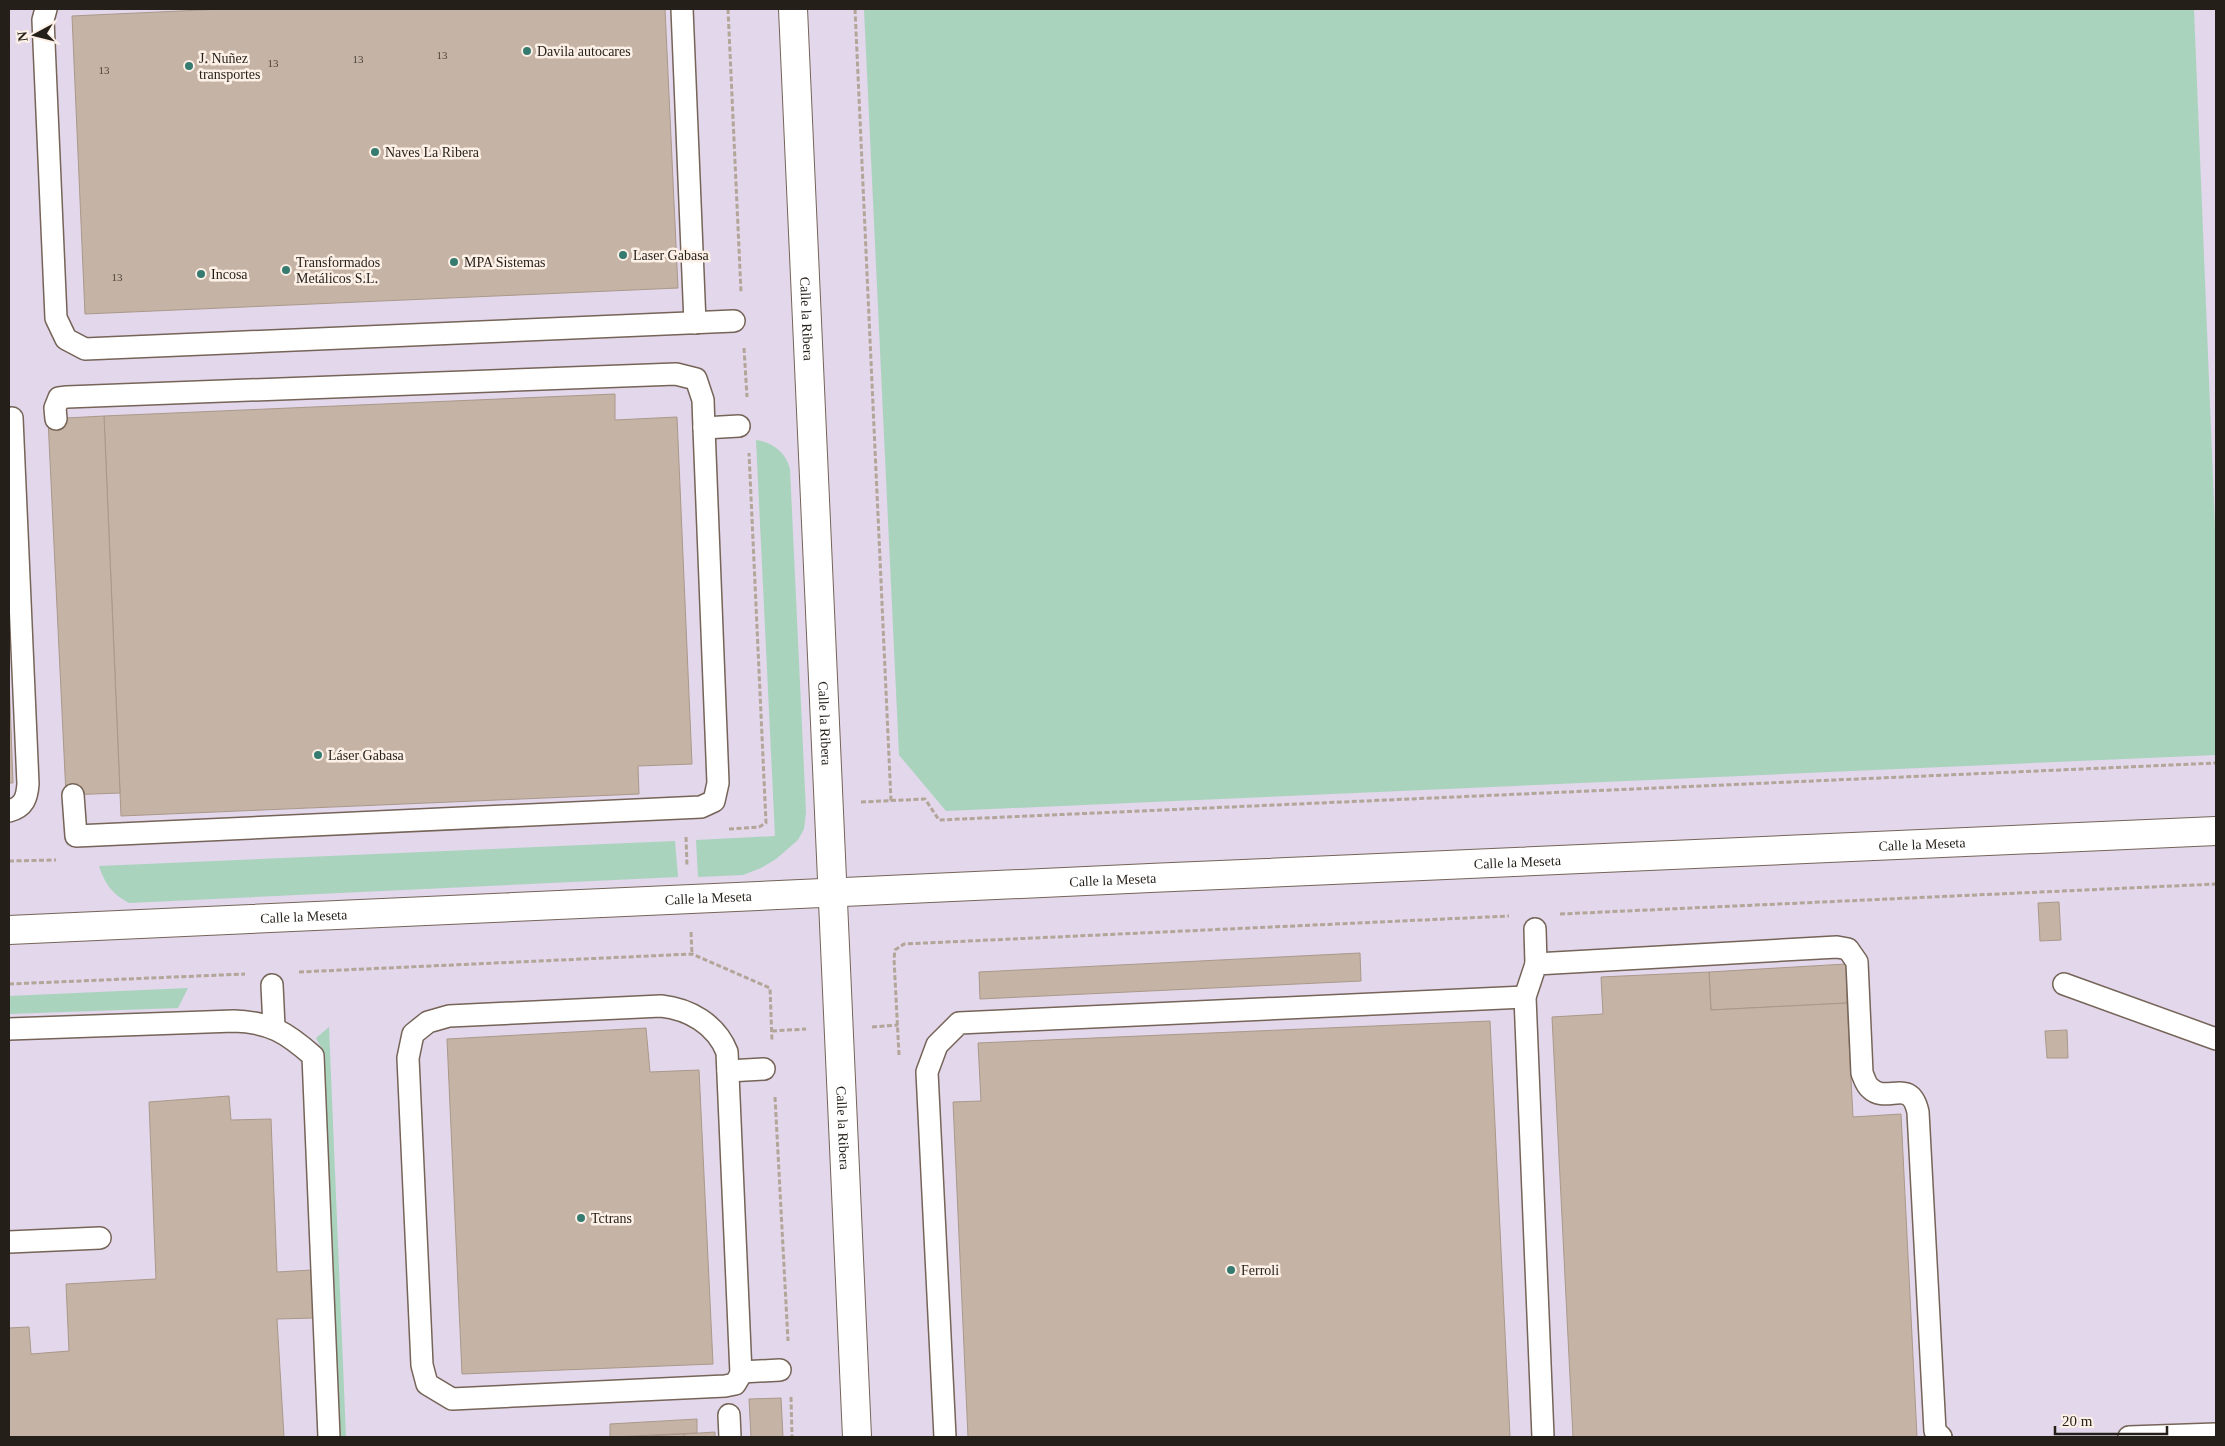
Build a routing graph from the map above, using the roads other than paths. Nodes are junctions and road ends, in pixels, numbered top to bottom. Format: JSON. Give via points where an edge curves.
{"nodes":[{"id":1,"x":46,"y":9,"type":"edge"},
{"id":2,"x":682,"y":9,"type":"edge"},
{"id":3,"x":793,"y":9,"type":"edge"},
{"id":4,"x":695,"y":323,"type":"junction"},
{"id":5,"x":739,"y":330,"type":"road end"},
{"id":6,"x":743,"y":416,"type":"road end"},
{"id":7,"x":12,"y":418,"type":"dead end"},
{"id":8,"x":56,"y":419,"type":"dead end"},
{"id":9,"x":704,"y":428,"type":"junction"},
{"id":10,"x":73,"y":795,"type":"dead end"},
{"id":11,"x":9,"y":811,"type":"edge"},
{"id":12,"x":2216,"y":831,"type":"edge"},
{"id":13,"x":832,"y":892,"type":"junction"},
{"id":14,"x":1535,"y":929,"type":"dead end"},
{"id":15,"x":9,"y":930,"type":"edge"},
{"id":16,"x":1536,"y":964,"type":"junction"},
{"id":17,"x":2064,"y":984,"type":"dead end"},
{"id":18,"x":272,"y":985,"type":"dead end"},
{"id":19,"x":1525,"y":997,"type":"junction"},
{"id":20,"x":274,"y":1027,"type":"junction"},
{"id":21,"x":9,"y":1030,"type":"edge"},
{"id":22,"x":2216,"y":1039,"type":"edge"},
{"id":23,"x":764,"y":1069,"type":"dead end"},
{"id":24,"x":728,"y":1071,"type":"junction"},
{"id":25,"x":100,"y":1238,"type":"dead end"},
{"id":26,"x":9,"y":1242,"type":"edge"},
{"id":27,"x":780,"y":1370,"type":"dead end"},
{"id":28,"x":741,"y":1372,"type":"junction"},
{"id":29,"x":729,"y":1415,"type":"dead end"},
{"id":30,"x":2216,"y":1434,"type":"edge"},
{"id":31,"x":329,"y":1437,"type":"edge"},
{"id":32,"x":730,"y":1437,"type":"edge"},
{"id":33,"x":857,"y":1437,"type":"edge"},
{"id":34,"x":944,"y":1437,"type":"edge"},
{"id":35,"x":1543,"y":1437,"type":"edge"},
{"id":36,"x":1941,"y":1437,"type":"edge"},
{"id":37,"x":2129,"y":1437,"type":"edge"}],
"edges":[{"from":1,"to":4,"type":"lane","via":[[43,20],[56,318],[66,338],[85,349]]},
{"from":2,"to":4,"type":"lane"},
{"from":3,"to":13,"type":"street","name":"Calle la Ribera"},
{"from":4,"to":5,"type":"lane"},
{"from":6,"to":9,"type":"lane"},
{"from":7,"to":11,"type":"lane","via":[[28,784],[27,798],[20,807]]},
{"from":8,"to":9,"type":"lane","via":[[55,408],[59,398],[676,374],[696,379],[703,400]]},
{"from":9,"to":10,"type":"lane","via":[[718,783],[714,801],[701,808],[77,843]]},
{"from":12,"to":13,"type":"street","name":"Calle la Meseta"},
{"from":13,"to":15,"type":"street","name":"Calle la Meseta"},
{"from":13,"to":33,"type":"street","name":"Calle la Ribera"},
{"from":14,"to":16,"type":"lane"},
{"from":16,"to":19,"type":"lane"},
{"from":16,"to":36,"type":"lane","via":[[1836,947],[1848,949],[1853,954],[1857,962],[1862,1074],[1868,1087],[1877,1093],[1908,1094],[1915,1100],[1918,1112],[1934,1431]]},
{"from":17,"to":22,"type":"lane"},
{"from":18,"to":20,"type":"lane"},
{"from":19,"to":34,"type":"lane","via":[[959,1024],[937,1045],[927,1072],[922,1163]]},
{"from":19,"to":35,"type":"lane"},
{"from":20,"to":21,"type":"lane","via":[[234,1020]]},
{"from":20,"to":31,"type":"lane","via":[[296,1040],[313,1056]]},
{"from":23,"to":24,"type":"lane"},
{"from":24,"to":28,"type":"lane"},
{"from":24,"to":28,"type":"lane","via":[[727,1052],[722,1041],[702,1020],[679,1008],[661,1006],[449,1016],[428,1022],[413,1034],[408,1058],[422,1365],[427,1384],[452,1399],[725,1386],[735,1384]]},
{"from":25,"to":26,"type":"lane"},
{"from":27,"to":28,"type":"lane"},
{"from":29,"to":32,"type":"lane"},
{"from":30,"to":37,"type":"lane"}]}
